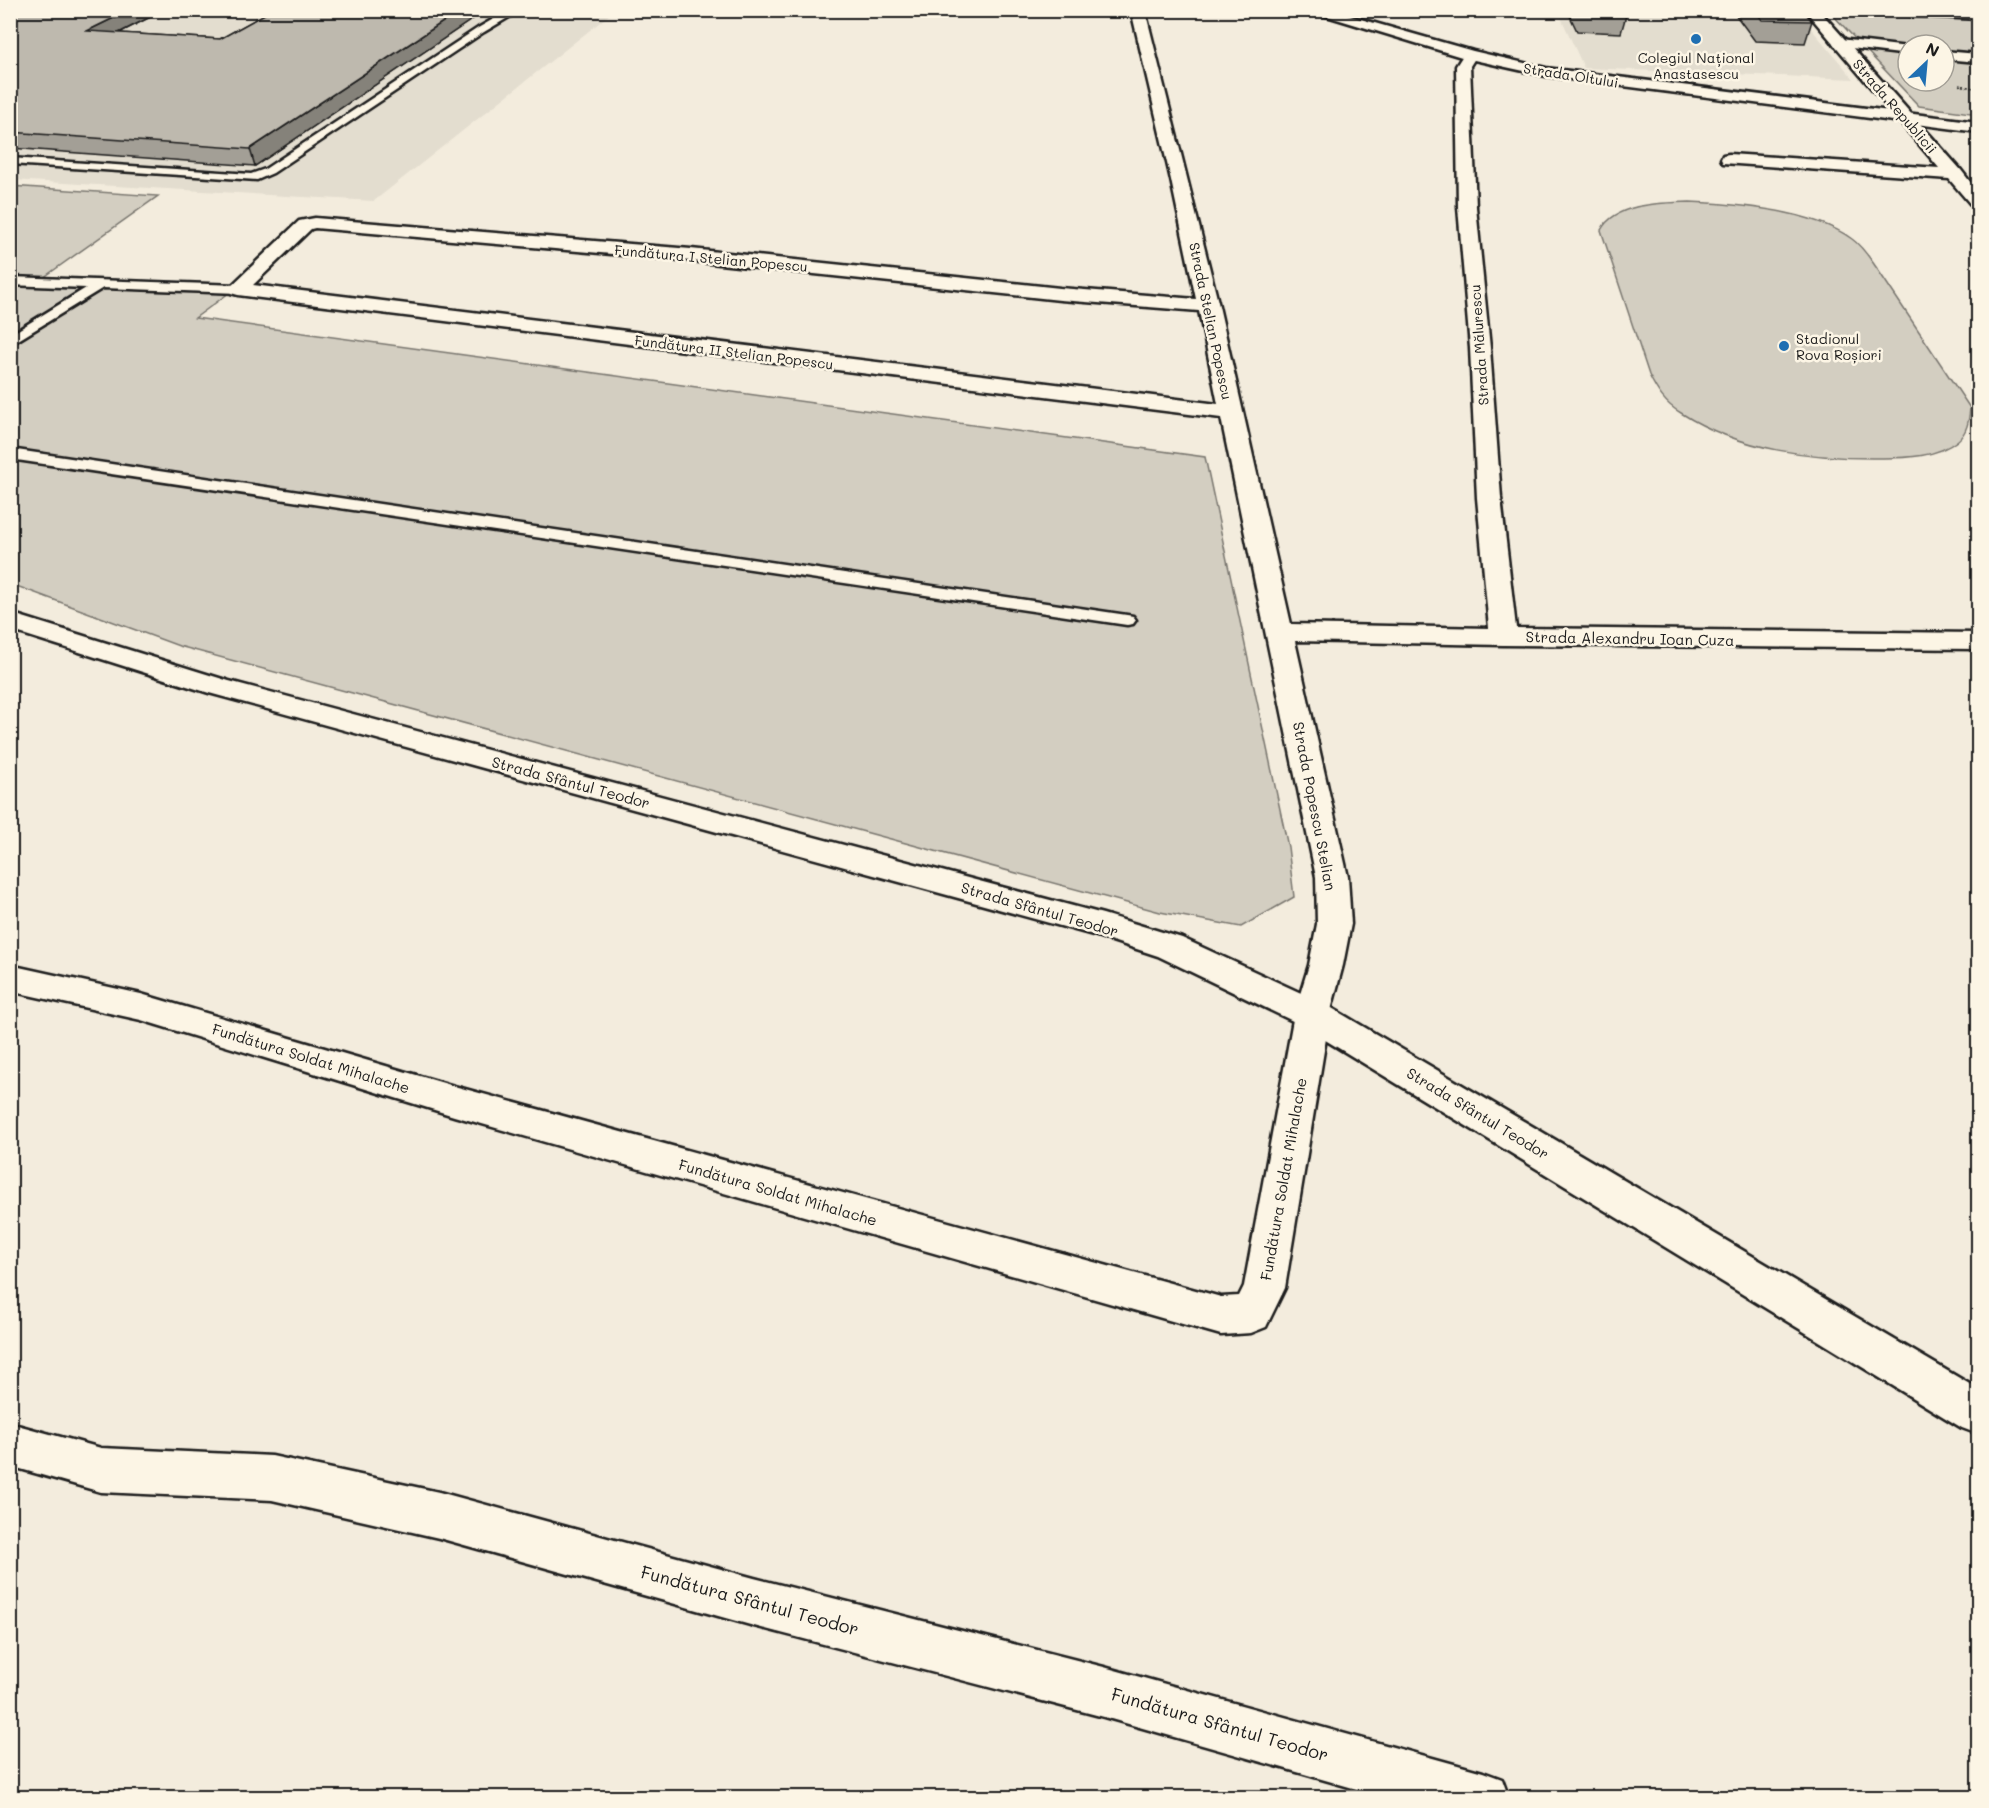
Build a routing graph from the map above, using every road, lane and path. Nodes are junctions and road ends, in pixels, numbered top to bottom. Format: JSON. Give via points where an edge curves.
{"nodes":[{"id":1,"x":517,"y":10,"type":"edge"},
{"id":2,"x":1138,"y":10,"type":"edge"},
{"id":3,"x":1313,"y":10,"type":"edge"},
{"id":4,"x":1811,"y":10,"type":"edge"},
{"id":5,"x":1877,"y":10,"type":"edge"},
{"id":6,"x":1978,"y":15,"type":"edge"},
{"id":7,"x":1840,"y":43,"type":"junction"},
{"id":8,"x":1896,"y":50,"type":"edge"},
{"id":9,"x":1470,"y":56,"type":"junction"},
{"id":10,"x":1956,"y":56,"type":"edge"},
{"id":11,"x":1978,"y":58,"type":"edge"},
{"id":12,"x":1906,"y":117,"type":"junction"},
{"id":13,"x":1978,"y":126,"type":"edge"},
{"id":14,"x":1729,"y":159,"type":"dead end"},
{"id":15,"x":10,"y":161,"type":"edge"},
{"id":16,"x":1955,"y":174,"type":"junction"},
{"id":17,"x":1978,"y":202,"type":"edge"},
{"id":18,"x":10,"y":281,"type":"edge"},
{"id":19,"x":100,"y":284,"type":"junction"},
{"id":20,"x":238,"y":290,"type":"junction"},
{"id":21,"x":1209,"y":306,"type":"junction"},
{"id":22,"x":10,"y":341,"type":"edge"},
{"id":23,"x":1230,"y":412,"type":"junction"},
{"id":24,"x":10,"y":453,"type":"edge"},
{"id":25,"x":1127,"y":620,"type":"dead end"},
{"id":26,"x":10,"y":621,"type":"edge"},
{"id":27,"x":1281,"y":632,"type":"junction"},
{"id":28,"x":1503,"y":636,"type":"junction"},
{"id":29,"x":1978,"y":641,"type":"edge"},
{"id":30,"x":10,"y":978,"type":"edge"},
{"id":31,"x":1312,"y":1014,"type":"junction"},
{"id":32,"x":1978,"y":1413,"type":"edge"},
{"id":33,"x":10,"y":1444,"type":"edge"},
{"id":34,"x":1483,"y":1797,"type":"edge"}],
"edges":[{"from":1,"to":15,"type":"lane","via":[[270,171],[253,178]]},
{"from":2,"to":21,"type":"street","name":"Strada Stelian Popescu"},
{"from":3,"to":9,"type":"street","name":"Strada Oltului"},
{"from":4,"to":7,"type":"street","name":"Strada Republicii"},
{"from":5,"to":6,"type":"street"},
{"from":7,"to":8,"type":"street"},
{"from":7,"to":12,"type":"street","name":"Strada Republicii"},
{"from":9,"to":12,"type":"street","name":"Strada Oltului","via":[[1590,79]]},
{"from":9,"to":28,"type":"street","name":"Strada Mălurescu","via":[[1463,66],[1467,207]]},
{"from":10,"to":11,"type":"street"},
{"from":12,"to":13,"type":"street","name":"Strada Oltului"},
{"from":12,"to":16,"type":"street","name":"Strada Republicii"},
{"from":14,"to":16,"type":"street"},
{"from":16,"to":17,"type":"street","name":"Strada Republicii"},
{"from":18,"to":19,"type":"lane"},
{"from":19,"to":20,"type":"lane"},
{"from":19,"to":22,"type":"lane"},
{"from":20,"to":21,"type":"street","name":"Fundătura I Stelian Popescu","via":[[305,225],[315,223]]},
{"from":20,"to":23,"type":"street","name":"Fundătura II Stelian Popescu"},
{"from":21,"to":23,"type":"street","name":"Strada Stelian Popescu"},
{"from":23,"to":27,"type":"street","name":"Strada Stelian Popescu"},
{"from":24,"to":25,"type":"lane"},
{"from":26,"to":31,"type":"street","name":"Strada Sfântul Teodor","via":[[219,687],[1103,926],[1170,947]]},
{"from":27,"to":28,"type":"street","name":"Strada Alexandru Ioan Cuza"},
{"from":27,"to":31,"type":"street","name":"Strada Popescu Stelian","via":[[1332,877],[1334,924]]},
{"from":28,"to":29,"type":"street","name":"Strada Alexandru Ioan Cuza"},
{"from":30,"to":31,"type":"street","name":"Fundătura Soldat Mihalache","via":[[141,1007],[465,1104],[1221,1316],[1251,1314],[1264,1288]]},
{"from":31,"to":32,"type":"street","name":"Strada Sfântul Teodor"},
{"from":33,"to":34,"type":"street","name":"Fundătura Sfântul Teodor","via":[[101,1470],[272,1478],[439,1515]]}]}
